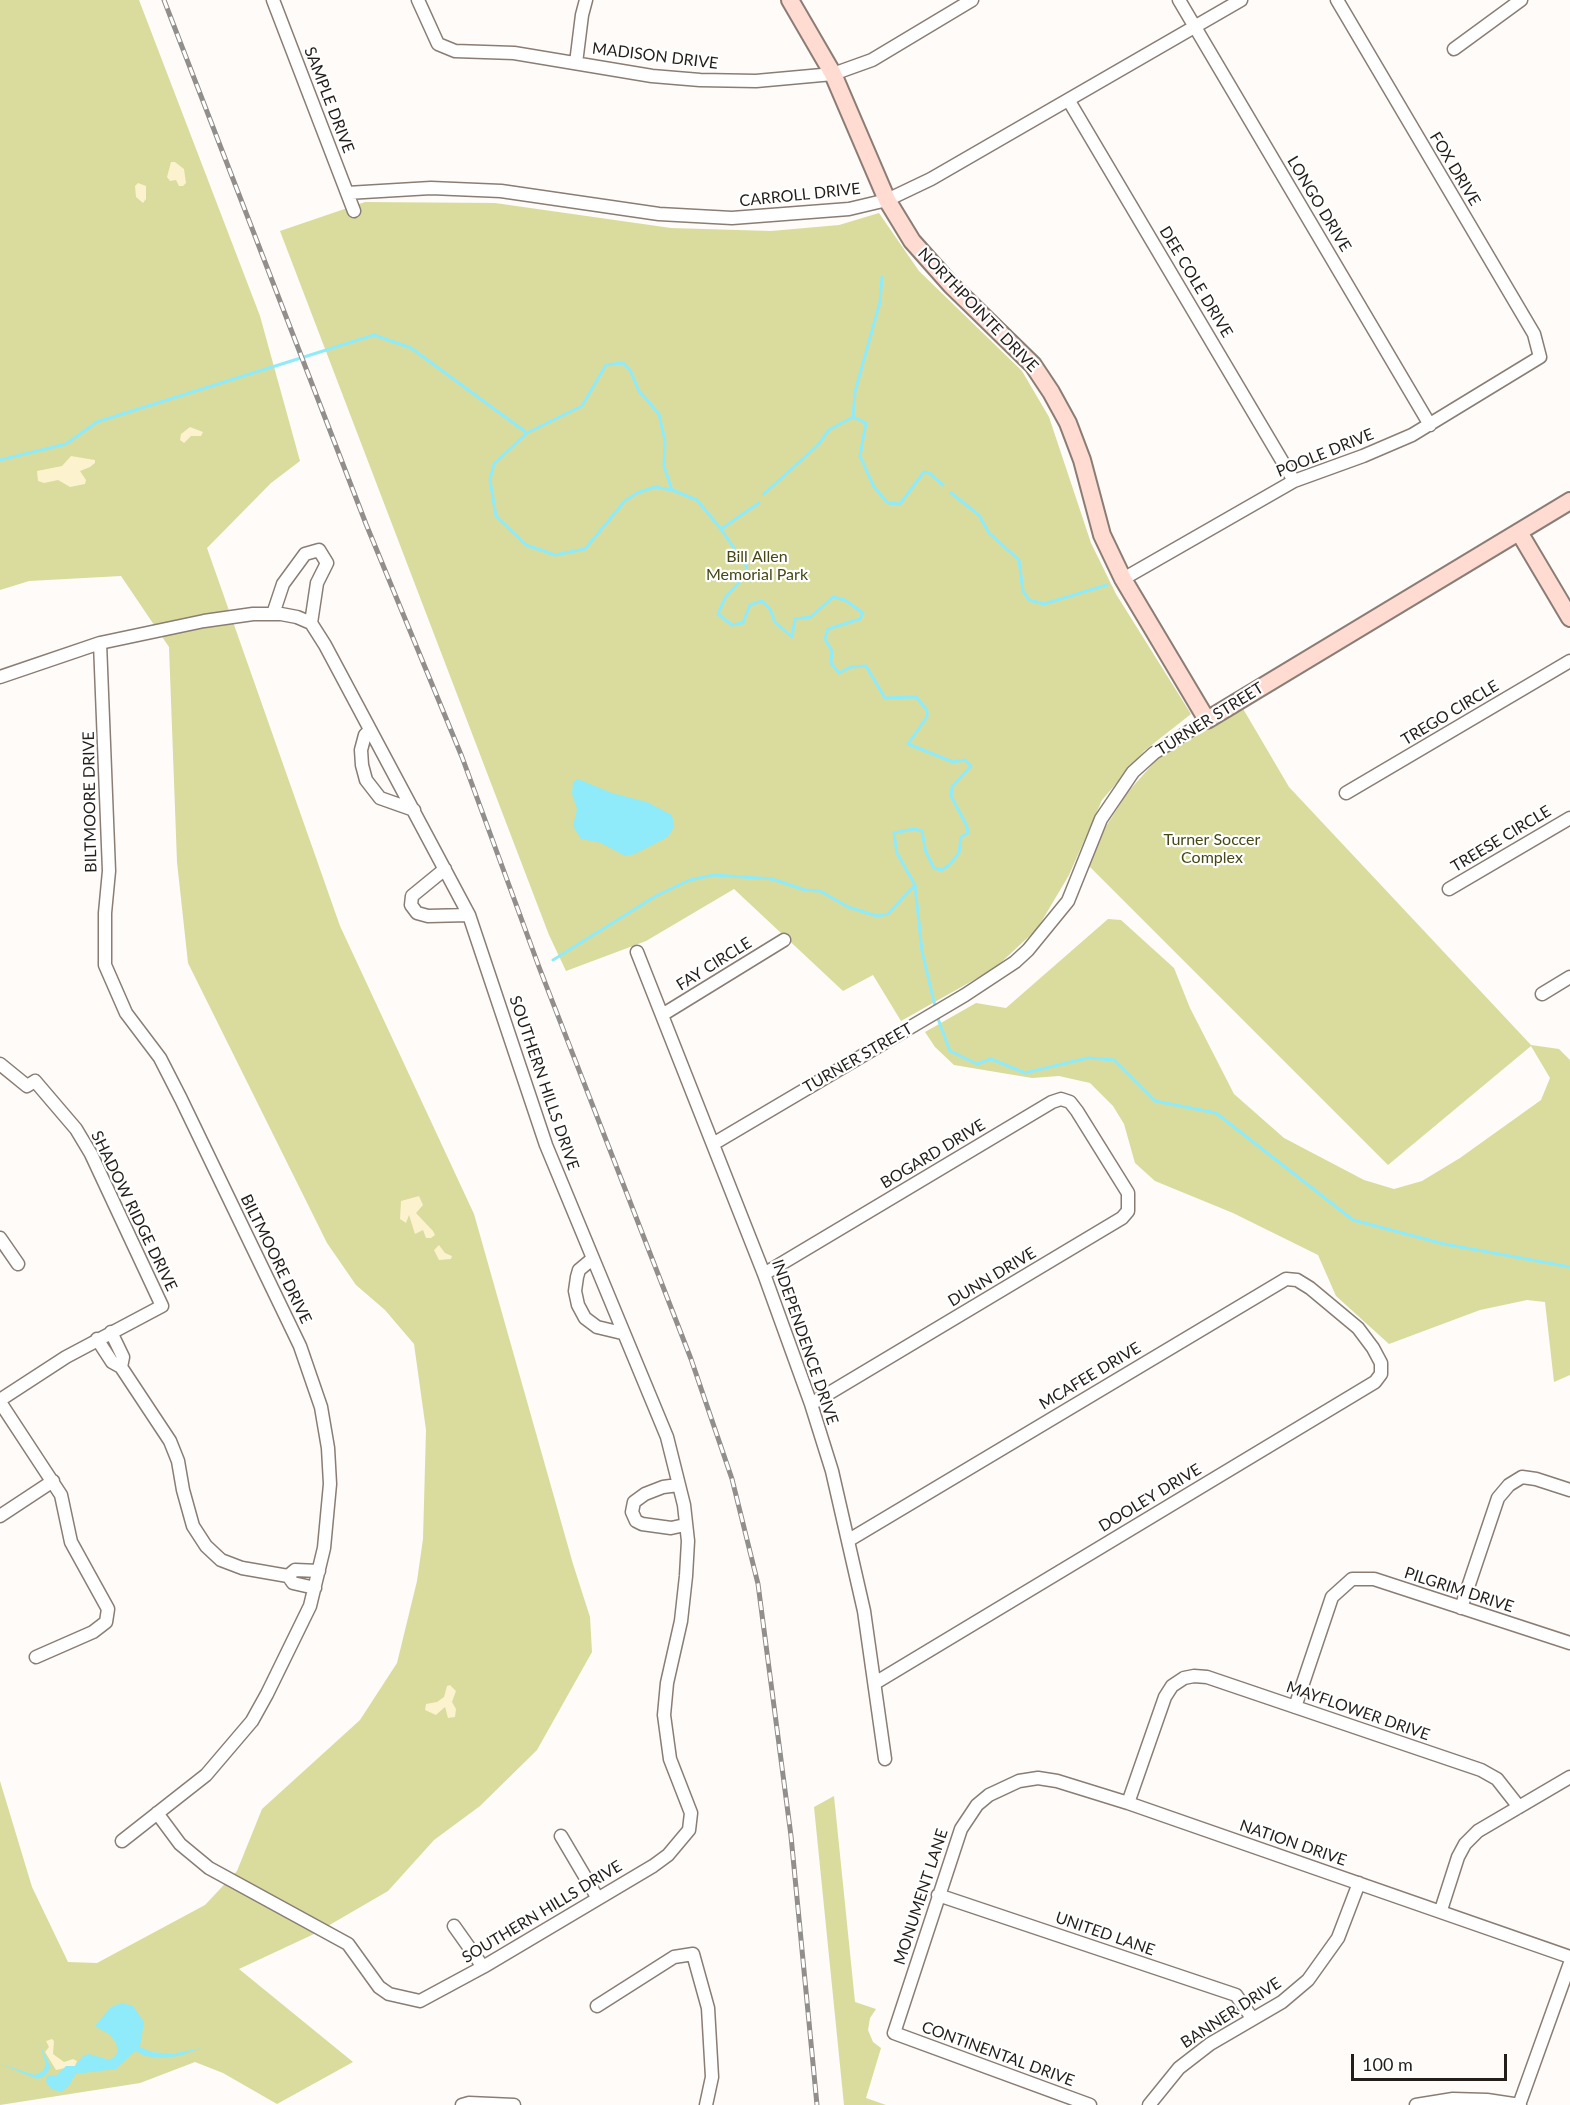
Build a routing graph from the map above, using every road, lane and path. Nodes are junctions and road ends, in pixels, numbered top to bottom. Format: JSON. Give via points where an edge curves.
{"nodes":[{"id":1,"x":273,"y":0,"type":"edge"},
{"id":2,"x":418,"y":0,"type":"edge"},
{"id":3,"x":586,"y":0,"type":"edge"},
{"id":4,"x":790,"y":0,"type":"edge"},
{"id":5,"x":972,"y":0,"type":"edge"},
{"id":6,"x":1179,"y":0,"type":"edge"},
{"id":7,"x":1241,"y":0,"type":"edge"},
{"id":8,"x":1337,"y":0,"type":"edge"},
{"id":9,"x":1521,"y":0,"type":"edge"},
{"id":10,"x":1504,"y":5,"type":"edge"},
{"id":11,"x":1195,"y":27,"type":"junction"},
{"id":12,"x":1454,"y":49,"type":"dead end"},
{"id":13,"x":576,"y":63,"type":"junction"},
{"id":14,"x":833,"y":74,"type":"junction"},
{"id":15,"x":1069,"y":101,"type":"junction"},
{"id":16,"x":347,"y":193,"type":"junction"},
{"id":17,"x":887,"y":200,"type":"junction"},
{"id":18,"x":354,"y":211,"type":"dead end"},
{"id":19,"x":1540,"y":357,"type":"joint"},
{"id":20,"x":1430,"y":425,"type":"junction"},
{"id":21,"x":1294,"y":481,"type":"junction"},
{"id":22,"x":1570,"y":501,"type":"edge"},
{"id":23,"x":1519,"y":532,"type":"junction"},
{"id":24,"x":1123,"y":579,"type":"junction"},
{"id":25,"x":273,"y":614,"type":"junction"},
{"id":26,"x":1570,"y":618,"type":"edge"},
{"id":27,"x":311,"y":623,"type":"junction"},
{"id":28,"x":100,"y":643,"type":"junction"},
{"id":29,"x":1570,"y":661,"type":"edge"},
{"id":30,"x":0,"y":677,"type":"edge"},
{"id":31,"x":1207,"y":720,"type":"junction"},
{"id":32,"x":370,"y":730,"type":"junction"},
{"id":33,"x":1346,"y":793,"type":"dead end"},
{"id":34,"x":414,"y":810,"type":"junction"},
{"id":35,"x":1570,"y":818,"type":"edge"},
{"id":36,"x":445,"y":869,"type":"junction"},
{"id":37,"x":1449,"y":889,"type":"dead end"},
{"id":38,"x":469,"y":915,"type":"junction"},
{"id":39,"x":784,"y":940,"type":"dead end"},
{"id":40,"x":637,"y":952,"type":"dead end"},
{"id":41,"x":1570,"y":977,"type":"edge"},
{"id":42,"x":1542,"y":994,"type":"dead end"},
{"id":43,"x":662,"y":1015,"type":"junction"},
{"id":44,"x":0,"y":1064,"type":"edge"},
{"id":45,"x":712,"y":1144,"type":"junction"},
{"id":46,"x":1101,"y":1150,"type":"joint"},
{"id":47,"x":0,"y":1238,"type":"edge"},
{"id":48,"x":591,"y":1260,"type":"junction"},
{"id":49,"x":18,"y":1264,"type":"dead end"},
{"id":50,"x":764,"y":1274,"type":"junction"},
{"id":51,"x":1346,"y":1318,"type":"joint"},
{"id":52,"x":111,"y":1332,"type":"junction"},
{"id":53,"x":622,"y":1333,"type":"junction"},
{"id":54,"x":97,"y":1339,"type":"junction"},
{"id":55,"x":121,"y":1367,"type":"junction"},
{"id":56,"x":0,"y":1401,"type":"edge"},
{"id":57,"x":811,"y":1404,"type":"junction"},
{"id":58,"x":53,"y":1482,"type":"junction"},
{"id":59,"x":678,"y":1485,"type":"junction"},
{"id":60,"x":1570,"y":1490,"type":"edge"},
{"id":61,"x":0,"y":1516,"type":"edge"},
{"id":62,"x":685,"y":1525,"type":"junction"},
{"id":63,"x":849,"y":1540,"type":"junction"},
{"id":64,"x":319,"y":1570,"type":"junction"},
{"id":65,"x":288,"y":1576,"type":"junction"},
{"id":66,"x":315,"y":1588,"type":"junction"},
{"id":67,"x":1461,"y":1608,"type":"junction"},
{"id":68,"x":1570,"y":1643,"type":"edge"},
{"id":69,"x":36,"y":1657,"type":"dead end"},
{"id":70,"x":875,"y":1683,"type":"junction"},
{"id":71,"x":1296,"y":1707,"type":"junction"},
{"id":72,"x":885,"y":1760,"type":"dead end"},
{"id":73,"x":1570,"y":1777,"type":"edge"},
{"id":74,"x":1002,"y":1786,"type":"joint"},
{"id":75,"x":1128,"y":1803,"type":"junction"},
{"id":76,"x":1520,"y":1807,"type":"junction"},
{"id":77,"x":156,"y":1813,"type":"junction"},
{"id":78,"x":561,"y":1836,"type":"dead end"},
{"id":79,"x":122,"y":1841,"type":"dead end"},
{"id":80,"x":1359,"y":1883,"type":"junction"},
{"id":81,"x":938,"y":1895,"type":"junction"},
{"id":82,"x":597,"y":1897,"type":"junction"},
{"id":83,"x":1441,"y":1910,"type":"junction"},
{"id":84,"x":454,"y":1926,"type":"dead end"},
{"id":85,"x":1570,"y":1957,"type":"edge"},
{"id":86,"x":1570,"y":1963,"type":"edge"},
{"id":87,"x":483,"y":1966,"type":"junction"},
{"id":88,"x":597,"y":2006,"type":"dead end"},
{"id":89,"x":1252,"y":2018,"type":"junction"},
{"id":90,"x":894,"y":2033,"type":"joint"},
{"id":91,"x":462,"y":2105,"type":"edge"},
{"id":92,"x":514,"y":2105,"type":"edge"},
{"id":93,"x":706,"y":2105,"type":"edge"},
{"id":94,"x":1090,"y":2105,"type":"edge"},
{"id":95,"x":1149,"y":2105,"type":"edge"},
{"id":96,"x":1416,"y":2105,"type":"edge"},
{"id":97,"x":1520,"y":2105,"type":"edge"}],
"edges":[{"from":1,"to":16,"type":"street","name":"SAMPLE DRIVE"},
{"from":2,"to":13,"type":"street","name":"MADISON DRIVE","via":[[438,44],[455,51],[514,53]]},
{"from":3,"to":13,"type":"street"},
{"from":4,"to":14,"type":"street","name":"NORTHPOINTE DRIVE"},
{"from":5,"to":14,"type":"street","name":"MADISON DRIVE","via":[[872,60]]},
{"from":6,"to":11,"type":"street","name":"LONGO DRIVE"},
{"from":7,"to":11,"type":"street","name":"CARROLL DRIVE"},
{"from":8,"to":19,"type":"street","name":"FOX DRIVE","via":[[1534,334]]},
{"from":9,"to":10,"type":"street"},
{"from":10,"to":12,"type":"street"},
{"from":11,"to":15,"type":"street","name":"CARROLL DRIVE"},
{"from":11,"to":20,"type":"street","name":"LONGO DRIVE"},
{"from":13,"to":14,"type":"street","name":"MADISON DRIVE","via":[[700,81]]},
{"from":14,"to":17,"type":"street","name":"NORTHPOINTE DRIVE"},
{"from":15,"to":17,"type":"street","name":"CARROLL DRIVE","via":[[958,165]]},
{"from":15,"to":21,"type":"street","name":"DEE COLE DRIVE"},
{"from":16,"to":17,"type":"street","name":"CARROLL DRIVE","via":[[431,188],[501,191],[659,214],[732,218],[849,209]]},
{"from":16,"to":18,"type":"street","name":"SAMPLE DRIVE"},
{"from":17,"to":24,"type":"street","name":"NORTHPOINTE DRIVE","via":[[931,264],[1033,365],[1051,392],[1078,451],[1102,535]]},
{"from":19,"to":20,"type":"street","name":"POOLE DRIVE"},
{"from":20,"to":21,"type":"street","name":"POOLE DRIVE","via":[[1363,456]]},
{"from":21,"to":24,"type":"street","name":"POOLE DRIVE"},
{"from":22,"to":23,"type":"street","name":"TURNER STREET"},
{"from":23,"to":26,"type":"street"},
{"from":23,"to":31,"type":"street","name":"TURNER STREET"},
{"from":24,"to":31,"type":"street","name":"NORTHPOINTE DRIVE"},
{"from":25,"to":27,"type":"street"},
{"from":25,"to":27,"type":"street","via":[[283,584],[305,554],[318,550],[327,565],[317,583]]},
{"from":25,"to":28,"type":"street","via":[[204,621]]},
{"from":27,"to":32,"type":"street","name":"SOUTHERN HILLS DRIVE"},
{"from":28,"to":30,"type":"street"},
{"from":28,"to":64,"type":"street","name":"BILTMOORE DRIVE","via":[[109,849],[105,965],[126,1013],[160,1058],[181,1099],[300,1346],[321,1407],[328,1460],[327,1519]]},
{"from":29,"to":33,"type":"street","name":"TREGO CIRCLE"},
{"from":31,"to":45,"type":"street","name":"TURNER STREET","via":[[1154,753],[1133,772],[1101,819],[1078,880],[1055,919],[1015,962]]},
{"from":32,"to":34,"type":"street","name":"SOUTHERN HILLS DRIVE"},
{"from":32,"to":34,"type":"street","via":[[361,750],[366,780],[380,798]]},
{"from":34,"to":36,"type":"street","name":"SOUTHERN HILLS DRIVE"},
{"from":35,"to":37,"type":"street","name":"TREESE CIRCLE"},
{"from":36,"to":38,"type":"street","name":"SOUTHERN HILLS DRIVE"},
{"from":36,"to":38,"type":"street","via":[[412,896],[411,905],[428,916]]},
{"from":38,"to":48,"type":"street","name":"SOUTHERN HILLS DRIVE","via":[[546,1145]]},
{"from":39,"to":43,"type":"street","name":"FAY CIRCLE"},
{"from":40,"to":43,"type":"street","name":"INDEPENDENCE DRIVE"},
{"from":41,"to":42,"type":"street"},
{"from":43,"to":45,"type":"street","name":"INDEPENDENCE DRIVE"},
{"from":44,"to":52,"type":"street","name":"SHADOW RIDGE DRIVE","via":[[27,1086],[34,1081],[76,1129],[162,1306]]},
{"from":45,"to":50,"type":"street","name":"INDEPENDENCE DRIVE"},
{"from":46,"to":50,"type":"street","name":"BOGARD DRIVE","via":[[1070,1102],[1052,1102]]},
{"from":46,"to":57,"type":"street","name":"DUNN DRIVE","via":[[1128,1193],[1128,1211],[1122,1218]]},
{"from":47,"to":49,"type":"street"},
{"from":48,"to":53,"type":"street","name":"SOUTHERN HILLS DRIVE"},
{"from":48,"to":53,"type":"street","via":[[579,1270],[575,1291],[578,1305],[585,1318],[597,1327]]},
{"from":50,"to":57,"type":"street","name":"INDEPENDENCE DRIVE"},
{"from":51,"to":63,"type":"street","name":"MCAFEE DRIVE","via":[[1298,1280],[1286,1279]]},
{"from":51,"to":70,"type":"street","name":"DOOLEY DRIVE","via":[[1374,1348],[1381,1363],[1381,1374],[1375,1382]]},
{"from":52,"to":54,"type":"street"},
{"from":52,"to":55,"type":"street","via":[[123,1357]]},
{"from":53,"to":59,"type":"street","name":"SOUTHERN HILLS DRIVE","via":[[667,1437]]},
{"from":54,"to":55,"type":"street","via":[[112,1362]]},
{"from":54,"to":56,"type":"street"},
{"from":55,"to":65,"type":"street","via":[[170,1441],[193,1526],[206,1546],[231,1564]]},
{"from":56,"to":58,"type":"street"},
{"from":57,"to":63,"type":"street","name":"INDEPENDENCE DRIVE"},
{"from":58,"to":61,"type":"street"},
{"from":58,"to":69,"type":"street","via":[[65,1507],[71,1542],[109,1616],[93,1632]]},
{"from":59,"to":62,"type":"street","name":"SOUTHERN HILLS DRIVE"},
{"from":59,"to":62,"type":"street","via":[[645,1494],[635,1501],[632,1512],[642,1524],[671,1528]]},
{"from":60,"to":67,"type":"street","via":[[1536,1479],[1522,1478],[1509,1485],[1498,1498]]},
{"from":62,"to":82,"type":"street","name":"SOUTHERN HILLS DRIVE","via":[[686,1576],[664,1715],[670,1759],[691,1813],[689,1830],[668,1855]]},
{"from":63,"to":70,"type":"street","name":"INDEPENDENCE DRIVE"},
{"from":64,"to":65,"type":"street","via":[[295,1570]]},
{"from":64,"to":66,"type":"street","name":"BILTMOORE DRIVE"},
{"from":65,"to":66,"type":"street","via":[[292,1583]]},
{"from":66,"to":77,"type":"street","name":"BILTMOORE DRIVE","via":[[299,1634],[252,1721],[206,1775]]},
{"from":67,"to":68,"type":"street","name":"PILGRIM DRIVE"},
{"from":67,"to":71,"type":"street","name":"PILGRIM DRIVE","via":[[1374,1579],[1352,1579],[1332,1597]]},
{"from":70,"to":72,"type":"street","name":"INDEPENDENCE DRIVE"},
{"from":71,"to":75,"type":"street","name":"MAYFLOWER DRIVE","via":[[1207,1677],[1184,1678],[1165,1697]]},
{"from":71,"to":76,"type":"street","name":"MAYFLOWER DRIVE","via":[[1481,1770],[1497,1779]]},
{"from":73,"to":76,"type":"street"},
{"from":74,"to":75,"type":"street","name":"NATION DRIVE","via":[[1038,1778]]},
{"from":74,"to":81,"type":"street","name":"MONUMENT LANE","via":[[968,1816]]},
{"from":75,"to":80,"type":"street","name":"NATION DRIVE"},
{"from":76,"to":83,"type":"street","via":[[1478,1831],[1465,1844]]},
{"from":77,"to":79,"type":"street","name":"BILTMOORE DRIVE"},
{"from":77,"to":87,"type":"street","name":"SOUTHERN HILLS DRIVE","via":[[180,1844],[209,1868],[348,1944],[379,1987],[389,1994],[420,2001]]},
{"from":78,"to":82,"type":"street"},
{"from":80,"to":83,"type":"street","name":"NATION DRIVE"},
{"from":80,"to":89,"type":"street","name":"BANNER DRIVE","via":[[1338,1938],[1308,1980],[1282,2002]]},
{"from":81,"to":89,"type":"street","name":"UNITED LANE","via":[[1236,1995]]},
{"from":81,"to":90,"type":"street","name":"MONUMENT LANE"},
{"from":82,"to":87,"type":"street","name":"SOUTHERN HILLS DRIVE"},
{"from":83,"to":85,"type":"street","name":"NATION DRIVE"},
{"from":84,"to":87,"type":"street"},
{"from":86,"to":97,"type":"street"},
{"from":88,"to":93,"type":"street","via":[[674,1957],[693,1954],[708,2008],[712,2077]]},
{"from":89,"to":95,"type":"street","name":"BANNER DRIVE","via":[[1179,2068]]},
{"from":90,"to":94,"type":"street","name":"CONTINENTAL DRIVE"},
{"from":91,"to":92,"type":"street"},
{"from":96,"to":97,"type":"street","via":[[1453,2099]]}]}
